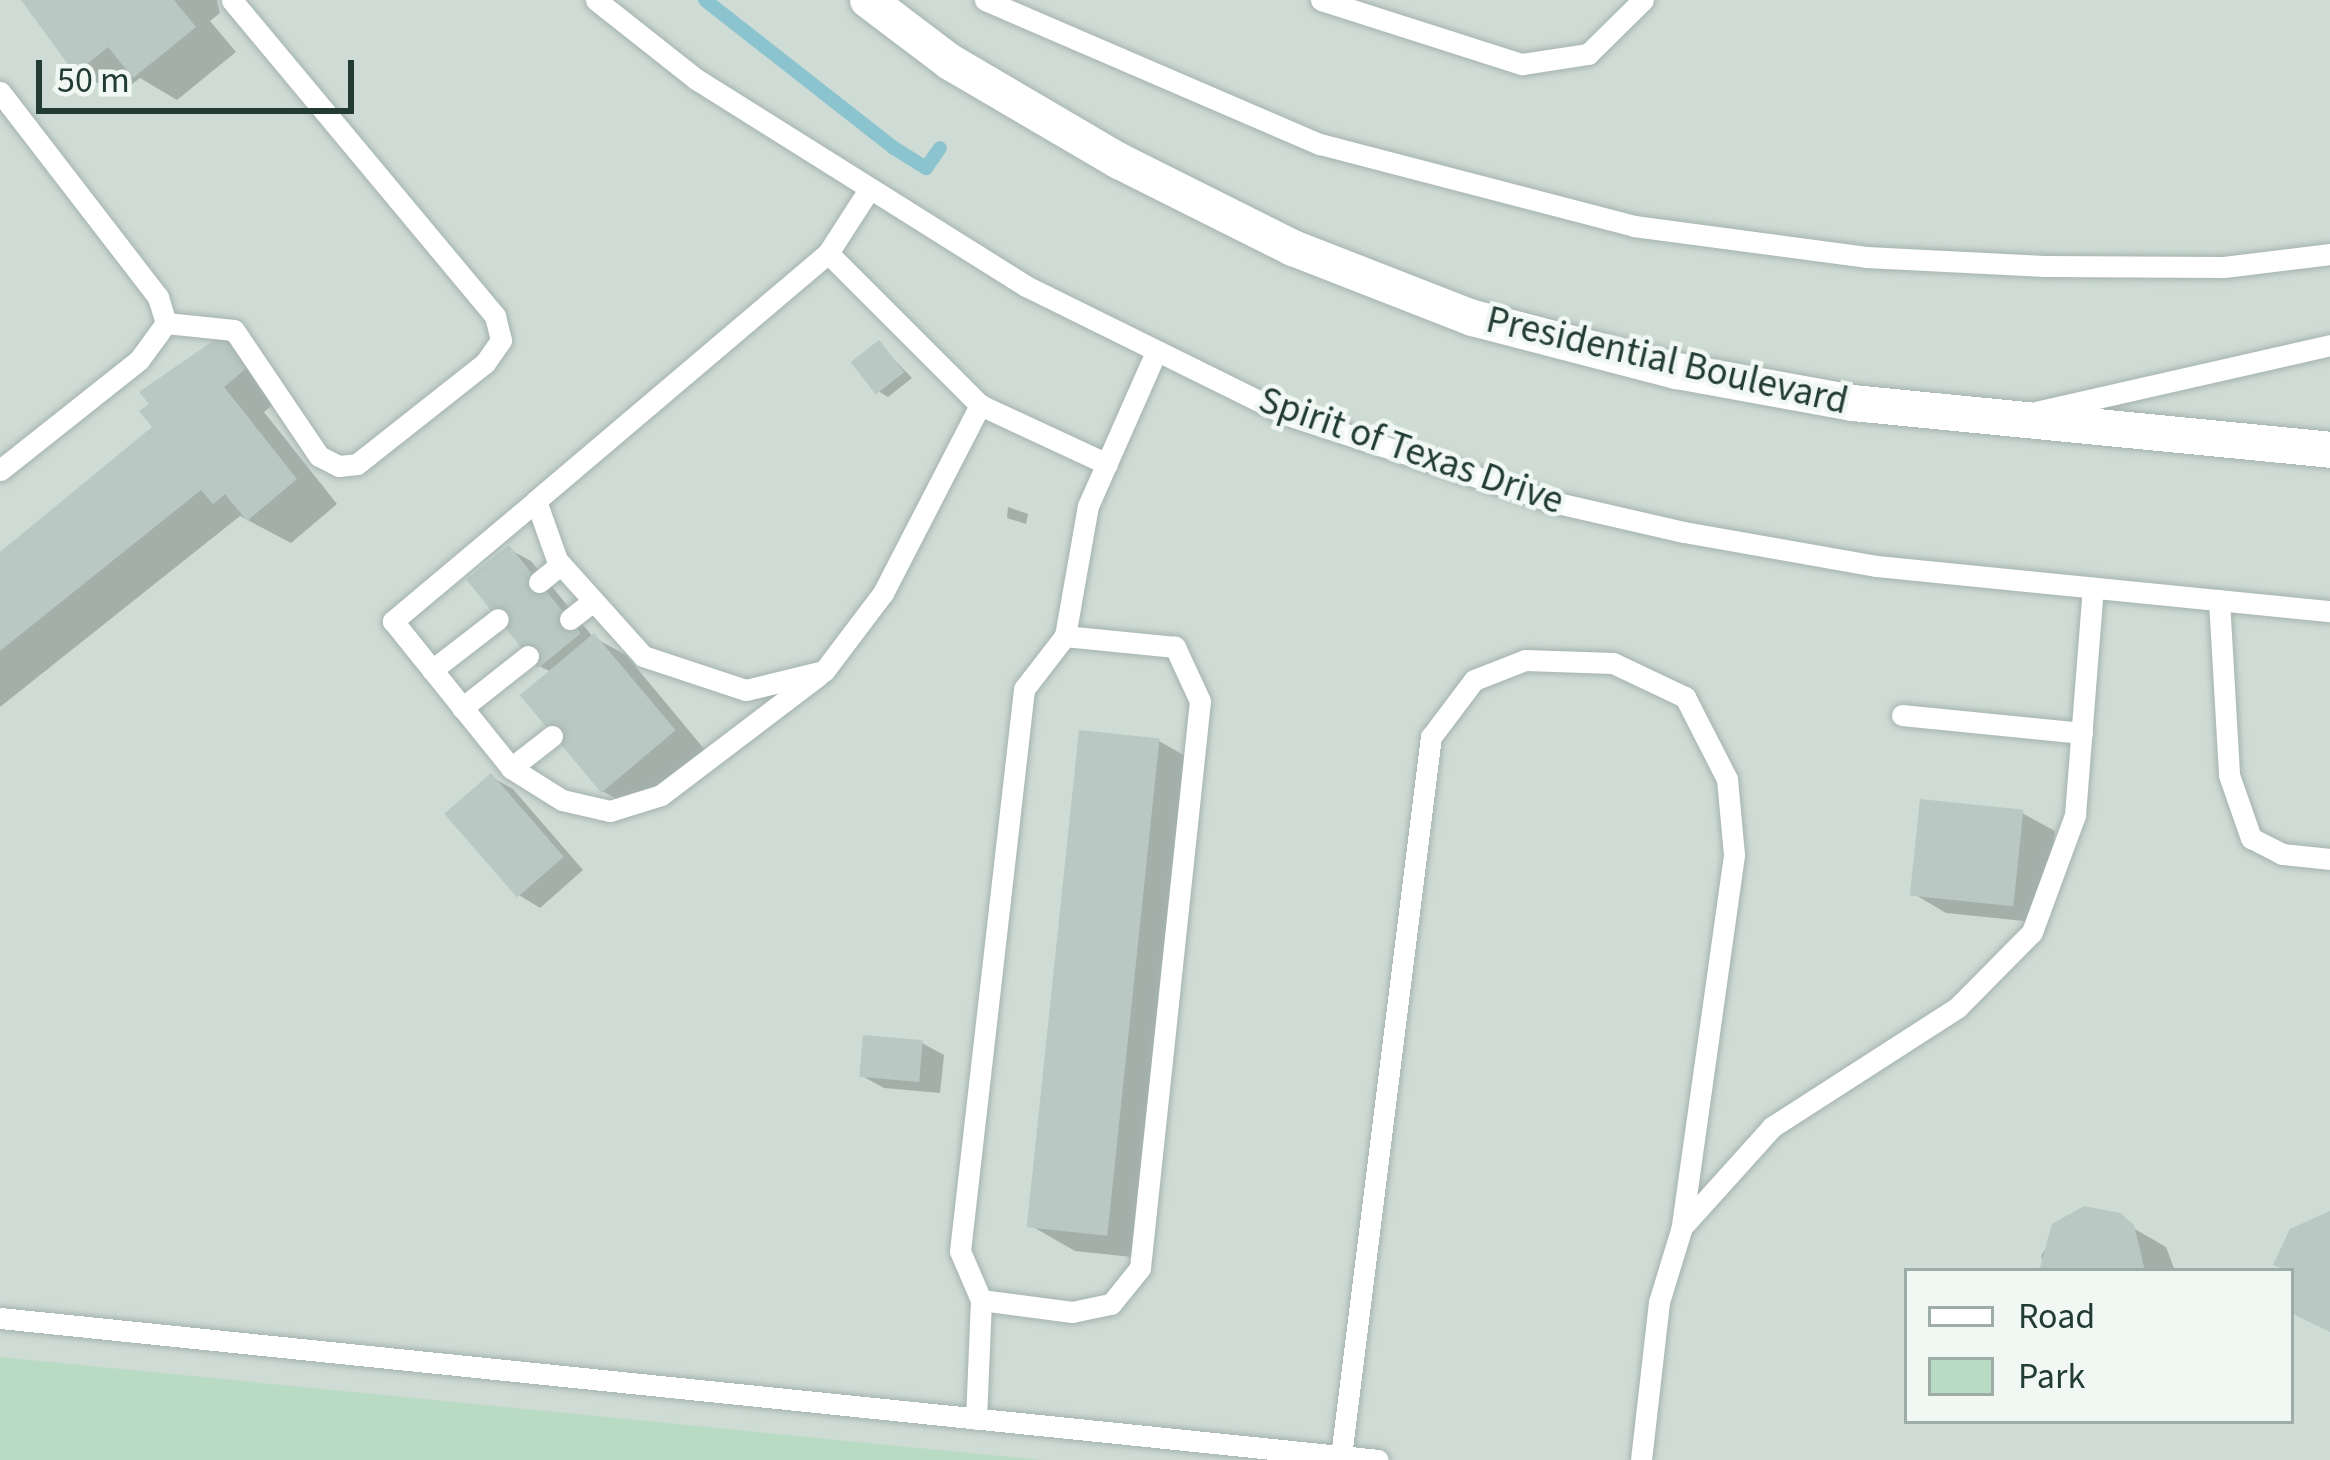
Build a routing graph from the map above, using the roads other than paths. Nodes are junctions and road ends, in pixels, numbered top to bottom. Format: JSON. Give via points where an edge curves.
{"nodes":[{"id":1,"x":232,"y":0,"type":"edge"},
{"id":2,"x":596,"y":0,"type":"edge"},
{"id":3,"x":868,"y":0,"type":"edge"},
{"id":4,"x":985,"y":0,"type":"edge"},
{"id":5,"x":1321,"y":0,"type":"edge"},
{"id":6,"x":1643,"y":0,"type":"edge"},
{"id":7,"x":0,"y":92,"type":"edge"},
{"id":8,"x":868,"y":191,"type":"junction"},
{"id":9,"x":828,"y":254,"type":"junction"},
{"id":10,"x":2330,"y":254,"type":"edge"},
{"id":11,"x":166,"y":322,"type":"junction"},
{"id":12,"x":2330,"y":345,"type":"edge"},
{"id":13,"x":1156,"y":352,"type":"junction"},
{"id":14,"x":980,"y":405,"type":"junction"},
{"id":15,"x":1995,"y":422,"type":"junction"},
{"id":16,"x":2330,"y":450,"type":"edge"},
{"id":17,"x":1107,"y":464,"type":"junction"},
{"id":18,"x":0,"y":470,"type":"edge"},
{"id":19,"x":536,"y":501,"type":"junction"},
{"id":20,"x":561,"y":564,"type":"junction"},
{"id":21,"x":538,"y":582,"type":"dead end"},
{"id":22,"x":2093,"y":588,"type":"junction"},
{"id":23,"x":2219,"y":600,"type":"junction"},
{"id":24,"x":593,"y":601,"type":"junction"},
{"id":25,"x":2330,"y":611,"type":"edge"},
{"id":26,"x":498,"y":619,"type":"dead end"},
{"id":27,"x":570,"y":620,"type":"dead end"},
{"id":28,"x":1065,"y":636,"type":"junction"},
{"id":29,"x":528,"y":656,"type":"dead end"},
{"id":30,"x":649,"y":658,"type":"junction"},
{"id":31,"x":432,"y":670,"type":"junction"},
{"id":32,"x":824,"y":671,"type":"junction"},
{"id":33,"x":628,"y":674,"type":"dead end"},
{"id":34,"x":463,"y":708,"type":"junction"},
{"id":35,"x":1902,"y":715,"type":"dead end"},
{"id":36,"x":2082,"y":733,"type":"junction"},
{"id":37,"x":553,"y":736,"type":"dead end"},
{"id":38,"x":511,"y":768,"type":"junction"},
{"id":39,"x":2330,"y":859,"type":"edge"},
{"id":40,"x":1682,"y":1227,"type":"junction"},
{"id":41,"x":981,"y":1300,"type":"junction"},
{"id":42,"x":0,"y":1318,"type":"edge"},
{"id":43,"x":976,"y":1419,"type":"junction"},
{"id":44,"x":1341,"y":1456,"type":"junction"},
{"id":45,"x":1378,"y":1460,"type":"edge"},
{"id":46,"x":1641,"y":1460,"type":"edge"}],
"edges":[{"from":1,"to":11,"type":"lane","via":[[495,316],[501,340],[485,363],[357,464],[339,466],[320,456],[233,330]]},
{"from":2,"to":8,"type":"lane","name":"Spirit of Texas Drive","via":[[696,79]]},
{"from":3,"to":15,"type":"main road","name":"Presidential Boulevard","via":[[950,62],[1119,161],[1382,286],[1530,335],[1677,371]]},
{"from":4,"to":10,"type":"lane","via":[[1321,144],[1634,226],[1866,257],[2023,265],[2224,268]]},
{"from":5,"to":6,"type":"lane","via":[[1522,64],[1588,54]]},
{"from":7,"to":11,"type":"lane","via":[[158,297]]},
{"from":8,"to":9,"type":"lane"},
{"from":8,"to":13,"type":"lane","name":"Spirit of Texas Drive"},
{"from":9,"to":14,"type":"lane"},
{"from":9,"to":19,"type":"lane"},
{"from":11,"to":18,"type":"lane","via":[[139,360]]},
{"from":12,"to":15,"type":"lane"},
{"from":13,"to":17,"type":"lane"},
{"from":13,"to":22,"type":"lane","name":"Spirit of Texas Drive","via":[[1285,413],[1552,502],[1877,566]]},
{"from":14,"to":17,"type":"lane"},
{"from":14,"to":32,"type":"lane","via":[[883,593]]},
{"from":15,"to":16,"type":"main road","name":"Presidential Boulevard"},
{"from":17,"to":28,"type":"lane","via":[[1088,506]]},
{"from":19,"to":20,"type":"lane"},
{"from":19,"to":31,"type":"lane","via":[[392,621]]},
{"from":20,"to":21,"type":"lane"},
{"from":20,"to":24,"type":"lane"},
{"from":22,"to":23,"type":"lane","name":"Spirit of Texas Drive"},
{"from":22,"to":36,"type":"lane"},
{"from":23,"to":25,"type":"lane","name":"Spirit of Texas Drive"},
{"from":23,"to":39,"type":"lane","via":[[2229,775],[2251,838],[2282,854]]},
{"from":24,"to":27,"type":"lane"},
{"from":24,"to":30,"type":"lane"},
{"from":26,"to":31,"type":"lane"},
{"from":28,"to":41,"type":"lane","via":[[1024,689],[960,1251]]},
{"from":28,"to":41,"type":"lane","via":[[1175,647],[1200,701],[1140,1268],[1111,1304],[1072,1312]]},
{"from":29,"to":34,"type":"lane"},
{"from":30,"to":32,"type":"lane","via":[[746,690]]},
{"from":30,"to":33,"type":"lane"},
{"from":31,"to":34,"type":"lane"},
{"from":32,"to":38,"type":"lane","via":[[716,760],[627,806],[610,811],[562,800]]},
{"from":34,"to":38,"type":"lane"},
{"from":35,"to":36,"type":"lane"},
{"from":36,"to":40,"type":"lane","via":[[2075,815],[2032,932],[1958,1007],[1772,1127]]},
{"from":37,"to":38,"type":"lane"},
{"from":40,"to":44,"type":"lane","via":[[1734,855],[1727,779],[1685,697],[1613,663],[1525,661],[1474,680],[1431,737]]},
{"from":40,"to":46,"type":"lane","via":[[1659,1302]]},
{"from":41,"to":43,"type":"lane"},
{"from":42,"to":43,"type":"lane"},
{"from":43,"to":44,"type":"lane"},
{"from":44,"to":45,"type":"lane"}]}
